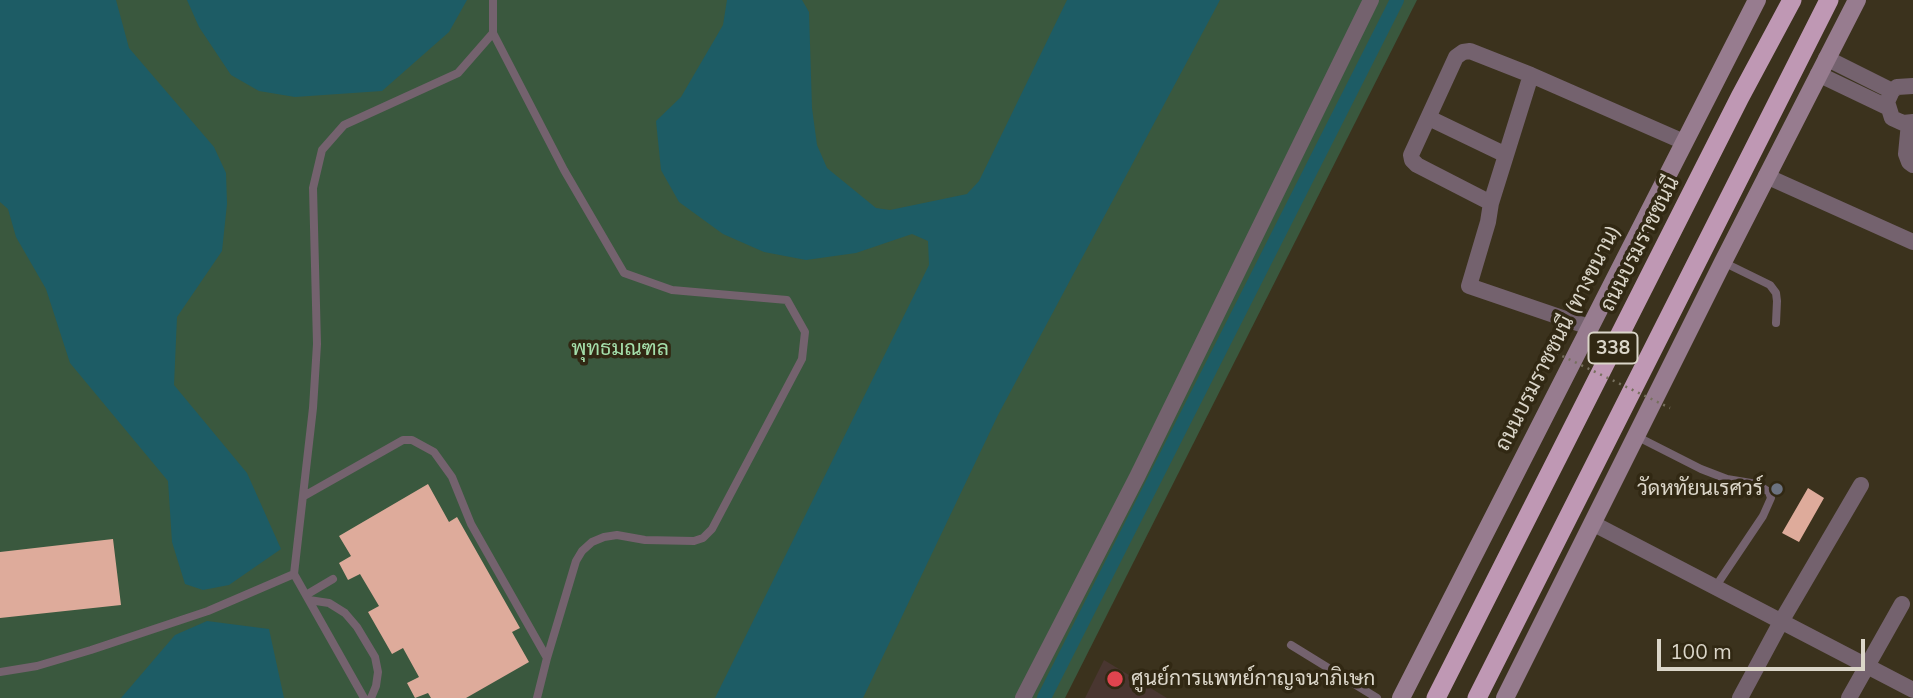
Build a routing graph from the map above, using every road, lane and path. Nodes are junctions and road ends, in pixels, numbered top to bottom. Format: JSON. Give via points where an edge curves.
{"nodes":[{"id":1,"x":494,"y":0,"type":"edge"},
{"id":2,"x":1371,"y":0,"type":"edge"},
{"id":3,"x":1757,"y":0,"type":"edge"},
{"id":4,"x":1792,"y":0,"type":"edge"},
{"id":5,"x":1829,"y":0,"type":"edge"},
{"id":6,"x":1857,"y":0,"type":"edge"},
{"id":7,"x":493,"y":33,"type":"junction"},
{"id":8,"x":1822,"y":66,"type":"junction"},
{"id":9,"x":1531,"y":75,"type":"junction"},
{"id":10,"x":1913,"y":86,"type":"edge"},
{"id":11,"x":1892,"y":91,"type":"junction"},
{"id":12,"x":1887,"y":107,"type":"junction"},
{"id":13,"x":1429,"y":118,"type":"junction"},
{"id":14,"x":1911,"y":123,"type":"edge"},
{"id":15,"x":1684,"y":142,"type":"junction"},
{"id":16,"x":1506,"y":155,"type":"junction"},
{"id":17,"x":1913,"y":165,"type":"edge"},
{"id":18,"x":1766,"y":176,"type":"junction"},
{"id":19,"x":1491,"y":203,"type":"junction"},
{"id":20,"x":1913,"y":242,"type":"edge"},
{"id":21,"x":1723,"y":262,"type":"junction"},
{"id":22,"x":1776,"y":323,"type":"dead end"},
{"id":23,"x":1589,"y":327,"type":"junction"},
{"id":24,"x":1556,"y":353,"type":"dead end"},
{"id":25,"x":1670,"y":408,"type":"dead end"},
{"id":26,"x":1636,"y":436,"type":"junction"},
{"id":27,"x":1861,"y":485,"type":"dead end"},
{"id":28,"x":304,"y":496,"type":"junction"},
{"id":29,"x":1592,"y":523,"type":"junction"},
{"id":30,"x":294,"y":574,"type":"junction"},
{"id":31,"x":333,"y":579,"type":"dead end"},
{"id":32,"x":1716,"y":586,"type":"junction"},
{"id":33,"x":307,"y":598,"type":"junction"},
{"id":34,"x":1902,"y":604,"type":"dead end"},
{"id":35,"x":1782,"y":620,"type":"junction"},
{"id":36,"x":1291,"y":645,"type":"dead end"},
{"id":37,"x":547,"y":658,"type":"junction"},
{"id":38,"x":1867,"y":666,"type":"junction"},
{"id":39,"x":0,"y":672,"type":"edge"},
{"id":40,"x":1913,"y":690,"type":"edge"},
{"id":41,"x":364,"y":698,"type":"edge"},
{"id":42,"x":371,"y":698,"type":"edge"},
{"id":43,"x":537,"y":698,"type":"edge"},
{"id":44,"x":1023,"y":698,"type":"edge"},
{"id":45,"x":1377,"y":698,"type":"edge"},
{"id":46,"x":1402,"y":698,"type":"edge"},
{"id":47,"x":1436,"y":698,"type":"edge"},
{"id":48,"x":1477,"y":698,"type":"edge"},
{"id":49,"x":1505,"y":698,"type":"edge"},
{"id":50,"x":1740,"y":698,"type":"edge"},
{"id":51,"x":1850,"y":698,"type":"edge"}],
"edges":[{"from":1,"to":7,"type":"lane"},
{"from":2,"to":44,"type":"street"},
{"from":3,"to":15,"type":"main road","name":"ถนนบรมราชชนนี (ทางขนาน)","number":"338"},
{"from":4,"to":47,"type":"highway","name":"ถนนบรมราชชนนี","number":"338"},
{"from":5,"to":48,"type":"highway","number":"338"},
{"from":6,"to":8,"type":"main road","number":"338"},
{"from":7,"to":28,"type":"lane","via":[[458,73],[344,125],[322,150],[313,188],[317,344]]},
{"from":7,"to":37,"type":"lane","via":[[624,272],[672,290],[787,300],[806,332],[802,359],[712,529],[694,541],[617,535],[592,542],[576,561]]},
{"from":8,"to":11,"type":"street"},
{"from":8,"to":12,"type":"street"},
{"from":8,"to":18,"type":"main road","number":"338"},
{"from":9,"to":13,"type":"street","via":[[1463,52],[1456,57]]},
{"from":9,"to":15,"type":"street"},
{"from":9,"to":16,"type":"street"},
{"from":10,"to":11,"type":"street"},
{"from":11,"to":12,"type":"street"},
{"from":12,"to":14,"type":"street","via":[[1892,118]]},
{"from":13,"to":16,"type":"street"},
{"from":13,"to":19,"type":"street","via":[[1412,160]]},
{"from":14,"to":17,"type":"street","via":[[1906,154]]},
{"from":15,"to":23,"type":"main road","name":"ถนนบรมราชชนนี (ทางขนาน)","number":"338"},
{"from":16,"to":19,"type":"street"},
{"from":18,"to":20,"type":"street"},
{"from":18,"to":21,"type":"main road","number":"338"},
{"from":19,"to":23,"type":"street","via":[[1469,286]]},
{"from":21,"to":22,"type":"lane","via":[[1770,285],[1776,293]]},
{"from":21,"to":26,"type":"main road","number":"338"},
{"from":23,"to":46,"type":"main road","name":"ถนนบรมราชชนนี (ทางขนาน)","number":"338"},
{"from":24,"to":25,"type":"path","bridge":true},
{"from":26,"to":29,"type":"main road","number":"338"},
{"from":26,"to":32,"type":"lane","via":[[1701,469],[1769,492],[1763,516]]},
{"from":27,"to":35,"type":"street"},
{"from":28,"to":30,"type":"lane"},
{"from":28,"to":37,"type":"lane","via":[[396,442],[412,440],[425,446],[442,460],[452,477],[471,524]]},
{"from":29,"to":32,"type":"street"},
{"from":29,"to":49,"type":"main road","number":"338"},
{"from":30,"to":33,"type":"lane"},
{"from":30,"to":39,"type":"lane","via":[[208,611],[92,650]]},
{"from":31,"to":33,"type":"lane"},
{"from":32,"to":35,"type":"street"},
{"from":33,"to":41,"type":"lane"},
{"from":33,"to":42,"type":"lane","via":[[345,613],[369,647],[378,672]]},
{"from":34,"to":38,"type":"street"},
{"from":35,"to":38,"type":"street"},
{"from":35,"to":50,"type":"street"},
{"from":36,"to":45,"type":"lane"},
{"from":37,"to":43,"type":"lane"},
{"from":38,"to":40,"type":"street"},
{"from":38,"to":51,"type":"street"}]}
